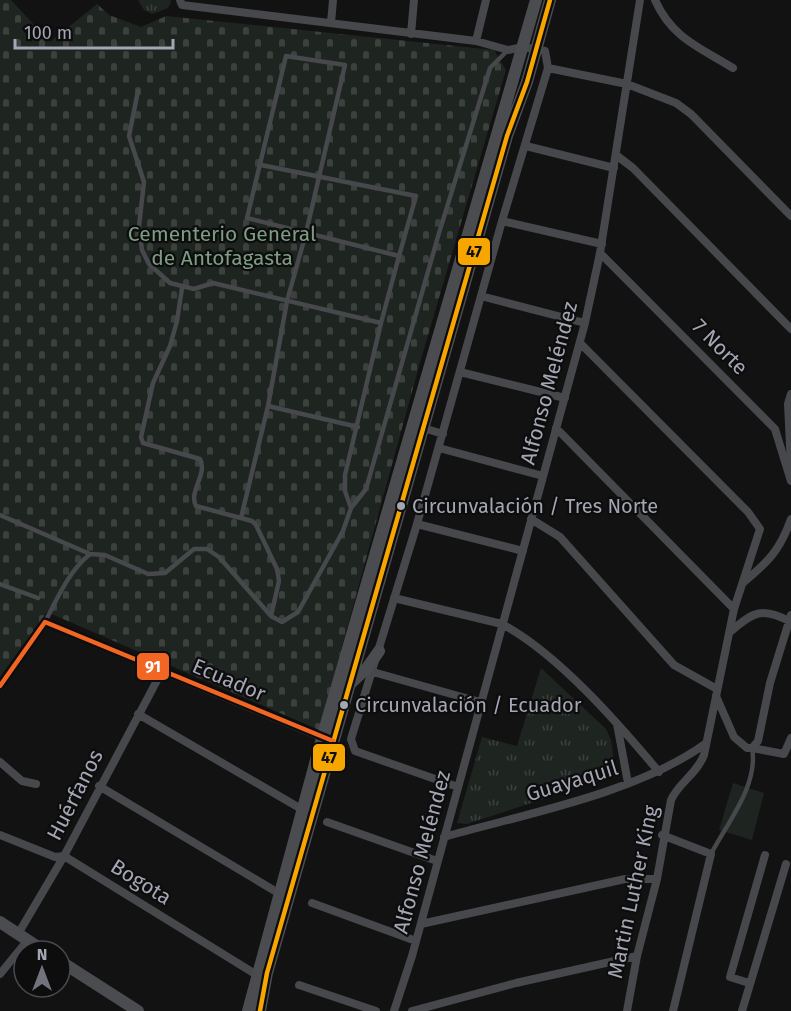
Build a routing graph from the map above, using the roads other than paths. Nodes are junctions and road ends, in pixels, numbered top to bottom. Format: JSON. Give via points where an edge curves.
{"nodes":[{"id":1,"x":333,"y":0,"type":"edge"},
{"id":2,"x":414,"y":0,"type":"edge"},
{"id":3,"x":486,"y":0,"type":"edge"},
{"id":4,"x":536,"y":0,"type":"edge"},
{"id":5,"x":550,"y":0,"type":"edge"},
{"id":6,"x":640,"y":0,"type":"edge"},
{"id":7,"x":655,"y":0,"type":"edge"},
{"id":8,"x":181,"y":2,"type":"edge"},
{"id":9,"x":331,"y":23,"type":"junction"},
{"id":10,"x":411,"y":34,"type":"junction"},
{"id":11,"x":476,"y":41,"type":"junction"},
{"id":12,"x":523,"y":47,"type":"junction"},
{"id":13,"x":536,"y":48,"type":"junction"},
{"id":14,"x":508,"y":50,"type":"junction"},
{"id":15,"x":548,"y":68,"type":"junction"},
{"id":16,"x":733,"y":68,"type":"dead end"},
{"id":17,"x":627,"y":84,"type":"junction"},
{"id":18,"x":138,"y":91,"type":"dead end"},
{"id":19,"x":526,"y":146,"type":"junction"},
{"id":20,"x":616,"y":155,"type":"junction"},
{"id":21,"x":261,"y":165,"type":"junction"},
{"id":22,"x":614,"y":168,"type":"junction"},
{"id":23,"x":320,"y":175,"type":"junction"},
{"id":24,"x":791,"y":216,"type":"edge"},
{"id":25,"x":502,"y":220,"type":"junction"},
{"id":26,"x":306,"y":233,"type":"junction"},
{"id":27,"x":601,"y":249,"type":"junction"},
{"id":28,"x":399,"y":256,"type":"junction"},
{"id":29,"x":182,"y":288,"type":"junction"},
{"id":30,"x":481,"y":296,"type":"junction"},
{"id":31,"x":286,"y":301,"type":"junction"},
{"id":32,"x":381,"y":323,"type":"junction"},
{"id":33,"x":585,"y":323,"type":"junction"},
{"id":34,"x":791,"y":329,"type":"edge"},
{"id":35,"x":580,"y":343,"type":"junction"},
{"id":36,"x":460,"y":372,"type":"junction"},
{"id":37,"x":791,"y":394,"type":"edge"},
{"id":38,"x":565,"y":398,"type":"junction"},
{"id":39,"x":267,"y":406,"type":"junction"},
{"id":40,"x":358,"y":427,"type":"junction"},
{"id":41,"x":418,"y":427,"type":"junction"},
{"id":42,"x":556,"y":428,"type":"junction"},
{"id":43,"x":443,"y":434,"type":"junction"},
{"id":44,"x":439,"y":448,"type":"junction"},
{"id":45,"x":791,"y":466,"type":"edge"},
{"id":46,"x":543,"y":476,"type":"junction"},
{"id":47,"x":791,"y":481,"type":"edge"},
{"id":48,"x":351,"y":508,"type":"junction"},
{"id":49,"x":0,"y":514,"type":"edge"},
{"id":50,"x":241,"y":518,"type":"junction"},
{"id":51,"x":531,"y":519,"type":"junction"},
{"id":52,"x":791,"y":519,"type":"edge"},
{"id":53,"x":417,"y":524,"type":"junction"},
{"id":54,"x":523,"y":551,"type":"junction"},
{"id":55,"x":90,"y":554,"type":"junction"},
{"id":56,"x":744,"y":582,"type":"junction"},
{"id":57,"x":0,"y":584,"type":"edge"},
{"id":58,"x":38,"y":598,"type":"dead end"},
{"id":59,"x":394,"y":598,"type":"junction"},
{"id":60,"x":734,"y":609,"type":"junction"},
{"id":61,"x":271,"y":616,"type":"junction"},
{"id":62,"x":790,"y":620,"type":"edge"},
{"id":63,"x":45,"y":621,"type":"junction"},
{"id":64,"x":502,"y":624,"type":"junction"},
{"id":65,"x":729,"y":632,"type":"junction"},
{"id":66,"x":379,"y":651,"type":"junction"},
{"id":67,"x":162,"y":671,"type":"junction"},
{"id":68,"x":373,"y":672,"type":"junction"},
{"id":69,"x":349,"y":685,"type":"junction"},
{"id":70,"x":0,"y":687,"type":"edge"},
{"id":71,"x":716,"y":693,"type":"junction"},
{"id":72,"x":480,"y":702,"type":"junction"},
{"id":73,"x":138,"y":714,"type":"junction"},
{"id":74,"x":616,"y":724,"type":"junction"},
{"id":75,"x":791,"y":738,"type":"edge"},
{"id":76,"x":328,"y":740,"type":"junction"},
{"id":77,"x":705,"y":744,"type":"junction"},
{"id":78,"x":752,"y":748,"type":"junction"},
{"id":79,"x":0,"y":762,"type":"edge"},
{"id":80,"x":659,"y":772,"type":"junction"},
{"id":81,"x":628,"y":783,"type":"junction"},
{"id":82,"x":36,"y":784,"type":"dead end"},
{"id":83,"x":99,"y":786,"type":"junction"},
{"id":84,"x":458,"y":787,"type":"junction"},
{"id":85,"x":303,"y":810,"type":"junction"},
{"id":86,"x":327,"y":822,"type":"dead end"},
{"id":87,"x":0,"y":835,"type":"edge"},
{"id":88,"x":662,"y":835,"type":"junction"},
{"id":89,"x":444,"y":837,"type":"junction"},
{"id":90,"x":711,"y":854,"type":"junction"},
{"id":91,"x":765,"y":855,"type":"dead end"},
{"id":92,"x":64,"y":856,"type":"junction"},
{"id":93,"x":437,"y":861,"type":"junction"},
{"id":94,"x":786,"y":864,"type":"dead end"},
{"id":95,"x":657,"y":879,"type":"junction"},
{"id":96,"x":280,"y":894,"type":"junction"},
{"id":97,"x":312,"y":903,"type":"dead end"},
{"id":98,"x":0,"y":922,"type":"edge"},
{"id":99,"x":421,"y":924,"type":"junction"},
{"id":100,"x":23,"y":938,"type":"junction"},
{"id":101,"x":416,"y":941,"type":"junction"},
{"id":102,"x":637,"y":956,"type":"junction"},
{"id":103,"x":72,"y":969,"type":"edge"},
{"id":104,"x":0,"y":974,"type":"edge"},
{"id":105,"x":257,"y":975,"type":"junction"},
{"id":106,"x":749,"y":983,"type":"junction"},
{"id":107,"x":299,"y":985,"type":"dead end"},
{"id":108,"x":138,"y":1011,"type":"edge"},
{"id":109,"x":248,"y":1011,"type":"edge"},
{"id":110,"x":260,"y":1011,"type":"edge"},
{"id":111,"x":376,"y":1011,"type":"edge"},
{"id":112,"x":394,"y":1011,"type":"edge"},
{"id":113,"x":412,"y":1011,"type":"edge"},
{"id":114,"x":627,"y":1011,"type":"edge"},
{"id":115,"x":673,"y":1011,"type":"edge"},
{"id":116,"x":742,"y":1011,"type":"edge"}],
"edges":[{"from":1,"to":9,"type":"street"},
{"from":2,"to":10,"type":"street"},
{"from":3,"to":11,"type":"street"},
{"from":4,"to":12,"type":"main road"},
{"from":5,"to":13,"type":"main road"},
{"from":6,"to":17,"type":"street","name":"Alfonso Meléndez"},
{"from":7,"to":16,"type":"street","via":[[666,24]]},
{"from":8,"to":9,"type":"street"},
{"from":9,"to":10,"type":"street"},
{"from":10,"to":11,"type":"street"},
{"from":11,"to":14,"type":"street"},
{"from":12,"to":13,"type":"street"},
{"from":12,"to":14,"type":"street"},
{"from":12,"to":41,"type":"main road"},
{"from":13,"to":15,"type":"street","via":[[545,51]]},
{"from":13,"to":41,"type":"main road"},
{"from":14,"to":48,"type":"lane","via":[[490,68],[366,489]]},
{"from":15,"to":17,"type":"street"},
{"from":15,"to":19,"type":"street"},
{"from":17,"to":20,"type":"street","name":"Alfonso Meléndez"},
{"from":17,"to":24,"type":"street","via":[[658,95],[691,114]]},
{"from":18,"to":29,"type":"lane","via":[[129,136],[144,182],[140,240],[149,264],[170,283]]},
{"from":19,"to":22,"type":"street"},
{"from":19,"to":25,"type":"street"},
{"from":20,"to":22,"type":"street","name":"Alfonso Meléndez"},
{"from":20,"to":34,"type":"street"},
{"from":21,"to":23,"type":"lane"},
{"from":21,"to":23,"type":"lane","via":[[286,56],[345,66]]},
{"from":21,"to":26,"type":"lane","via":[[247,218]]},
{"from":22,"to":27,"type":"street","name":"Alfonso Meléndez"},
{"from":23,"to":26,"type":"lane"},
{"from":23,"to":28,"type":"lane","via":[[416,196]]},
{"from":25,"to":27,"type":"street"},
{"from":25,"to":30,"type":"street"},
{"from":26,"to":28,"type":"lane"},
{"from":26,"to":31,"type":"lane"},
{"from":27,"to":33,"type":"street","name":"Alfonso Meléndez"},
{"from":27,"to":47,"type":"street","name":"7 Norte","via":[[775,429]]},
{"from":28,"to":32,"type":"lane"},
{"from":29,"to":31,"type":"lane","via":[[213,283]]},
{"from":29,"to":50,"type":"lane","via":[[170,346],[153,383],[142,443],[200,459],[202,467],[194,504]]},
{"from":30,"to":33,"type":"street"},
{"from":30,"to":36,"type":"street"},
{"from":31,"to":32,"type":"lane"},
{"from":31,"to":39,"type":"lane"},
{"from":32,"to":40,"type":"lane"},
{"from":33,"to":35,"type":"street","name":"Alfonso Meléndez"},
{"from":35,"to":38,"type":"street","name":"Alfonso Meléndez"},
{"from":35,"to":56,"type":"street","name":"Martin Luther King","via":[[748,512],[760,529]]},
{"from":36,"to":38,"type":"street"},
{"from":36,"to":43,"type":"street"},
{"from":37,"to":45,"type":"street"},
{"from":38,"to":42,"type":"street","name":"Alfonso Meléndez"},
{"from":39,"to":40,"type":"lane"},
{"from":39,"to":50,"type":"lane"},
{"from":40,"to":48,"type":"lane","via":[[345,475]]},
{"from":41,"to":43,"type":"street"},
{"from":41,"to":69,"type":"main road"},
{"from":41,"to":76,"type":"main road"},
{"from":42,"to":46,"type":"street","name":"Alfonso Meléndez"},
{"from":42,"to":60,"type":"street"},
{"from":43,"to":44,"type":"street"},
{"from":44,"to":46,"type":"street"},
{"from":44,"to":53,"type":"street"},
{"from":46,"to":51,"type":"street","name":"Alfonso Meléndez"},
{"from":48,"to":61,"type":"lane","via":[[343,531],[298,612],[282,622]]},
{"from":49,"to":55,"type":"lane"},
{"from":50,"to":61,"type":"lane","via":[[256,525],[277,569],[279,581]]},
{"from":51,"to":54,"type":"street","name":"Alfonso Meléndez"},
{"from":51,"to":71,"type":"street","via":[[560,537],[674,665]]},
{"from":52,"to":56,"type":"street","via":[[771,560]]},
{"from":53,"to":54,"type":"street"},
{"from":53,"to":59,"type":"street"},
{"from":54,"to":64,"type":"street","name":"Alfonso Meléndez"},
{"from":55,"to":61,"type":"lane","via":[[105,555],[148,574],[165,573],[194,549],[207,549],[219,557]]},
{"from":55,"to":63,"type":"lane","via":[[67,580]]},
{"from":56,"to":60,"type":"street","name":"Martin Luther King"},
{"from":57,"to":58,"type":"lane"},
{"from":59,"to":64,"type":"street"},
{"from":59,"to":66,"type":"street"},
{"from":60,"to":65,"type":"street","name":"Martin Luther King"},
{"from":62,"to":65,"type":"street","via":[[757,613]]},
{"from":62,"to":78,"type":"street","via":[[770,683],[758,741]]},
{"from":63,"to":67,"type":"street","name":"Ecuador"},
{"from":63,"to":70,"type":"street"},
{"from":64,"to":72,"type":"street","name":"Alfonso Meléndez"},
{"from":64,"to":74,"type":"street","via":[[538,647]]},
{"from":65,"to":71,"type":"street","name":"Martin Luther King"},
{"from":66,"to":68,"type":"street"},
{"from":66,"to":69,"type":"main road"},
{"from":67,"to":73,"type":"street","name":"Huérfanos"},
{"from":67,"to":76,"type":"street","name":"Ecuador"},
{"from":68,"to":72,"type":"street"},
{"from":68,"to":84,"type":"street","via":[[351,746],[355,751]]},
{"from":69,"to":76,"type":"main road"},
{"from":71,"to":77,"type":"street","name":"Martin Luther King"},
{"from":71,"to":78,"type":"street","via":[[734,737]]},
{"from":72,"to":84,"type":"street","name":"Alfonso Meléndez"},
{"from":73,"to":83,"type":"street","name":"Huérfanos"},
{"from":73,"to":85,"type":"street"},
{"from":74,"to":80,"type":"street"},
{"from":74,"to":81,"type":"street"},
{"from":75,"to":78,"type":"street","via":[[784,754]]},
{"from":76,"to":85,"type":"main road"},
{"from":76,"to":110,"type":"main road"},
{"from":77,"to":80,"type":"street","name":"Guayaquil"},
{"from":77,"to":88,"type":"street","name":"Martin Luther King","via":[[698,769],[670,800]]},
{"from":78,"to":90,"type":"lane","via":[[750,781]]},
{"from":79,"to":82,"type":"street","via":[[22,781]]},
{"from":80,"to":81,"type":"street","name":"Guayaquil"},
{"from":81,"to":89,"type":"street","name":"Guayaquil"},
{"from":83,"to":92,"type":"street","name":"Huérfanos"},
{"from":83,"to":96,"type":"street"},
{"from":84,"to":89,"type":"street","name":"Alfonso Meléndez"},
{"from":85,"to":96,"type":"main road"},
{"from":86,"to":93,"type":"street"},
{"from":87,"to":92,"type":"street","name":"Bogota","via":[[55,857]]},
{"from":88,"to":90,"type":"street"},
{"from":88,"to":95,"type":"street","name":"Martin Luther King"},
{"from":89,"to":93,"type":"street","name":"Alfonso Meléndez"},
{"from":90,"to":115,"type":"street"},
{"from":91,"to":106,"type":"street","via":[[730,977]]},
{"from":92,"to":100,"type":"street","name":"Huérfanos"},
{"from":92,"to":105,"type":"street","name":"Bogota"},
{"from":93,"to":99,"type":"street","name":"Alfonso Meléndez"},
{"from":94,"to":106,"type":"street"},
{"from":95,"to":99,"type":"street","via":[[625,879]]},
{"from":95,"to":102,"type":"street","name":"Martin Luther King"},
{"from":96,"to":105,"type":"main road"},
{"from":97,"to":101,"type":"street"},
{"from":98,"to":100,"type":"main road"},
{"from":99,"to":101,"type":"street","name":"Alfonso Meléndez"},
{"from":100,"to":104,"type":"street","name":"Huérfanos"},
{"from":101,"to":112,"type":"street","name":"Alfonso Meléndez"},
{"from":102,"to":113,"type":"street"},
{"from":102,"to":114,"type":"street","name":"Martin Luther King"},
{"from":103,"to":108,"type":"main road"},
{"from":105,"to":109,"type":"main road"},
{"from":106,"to":116,"type":"street"},
{"from":107,"to":111,"type":"street"}]}
